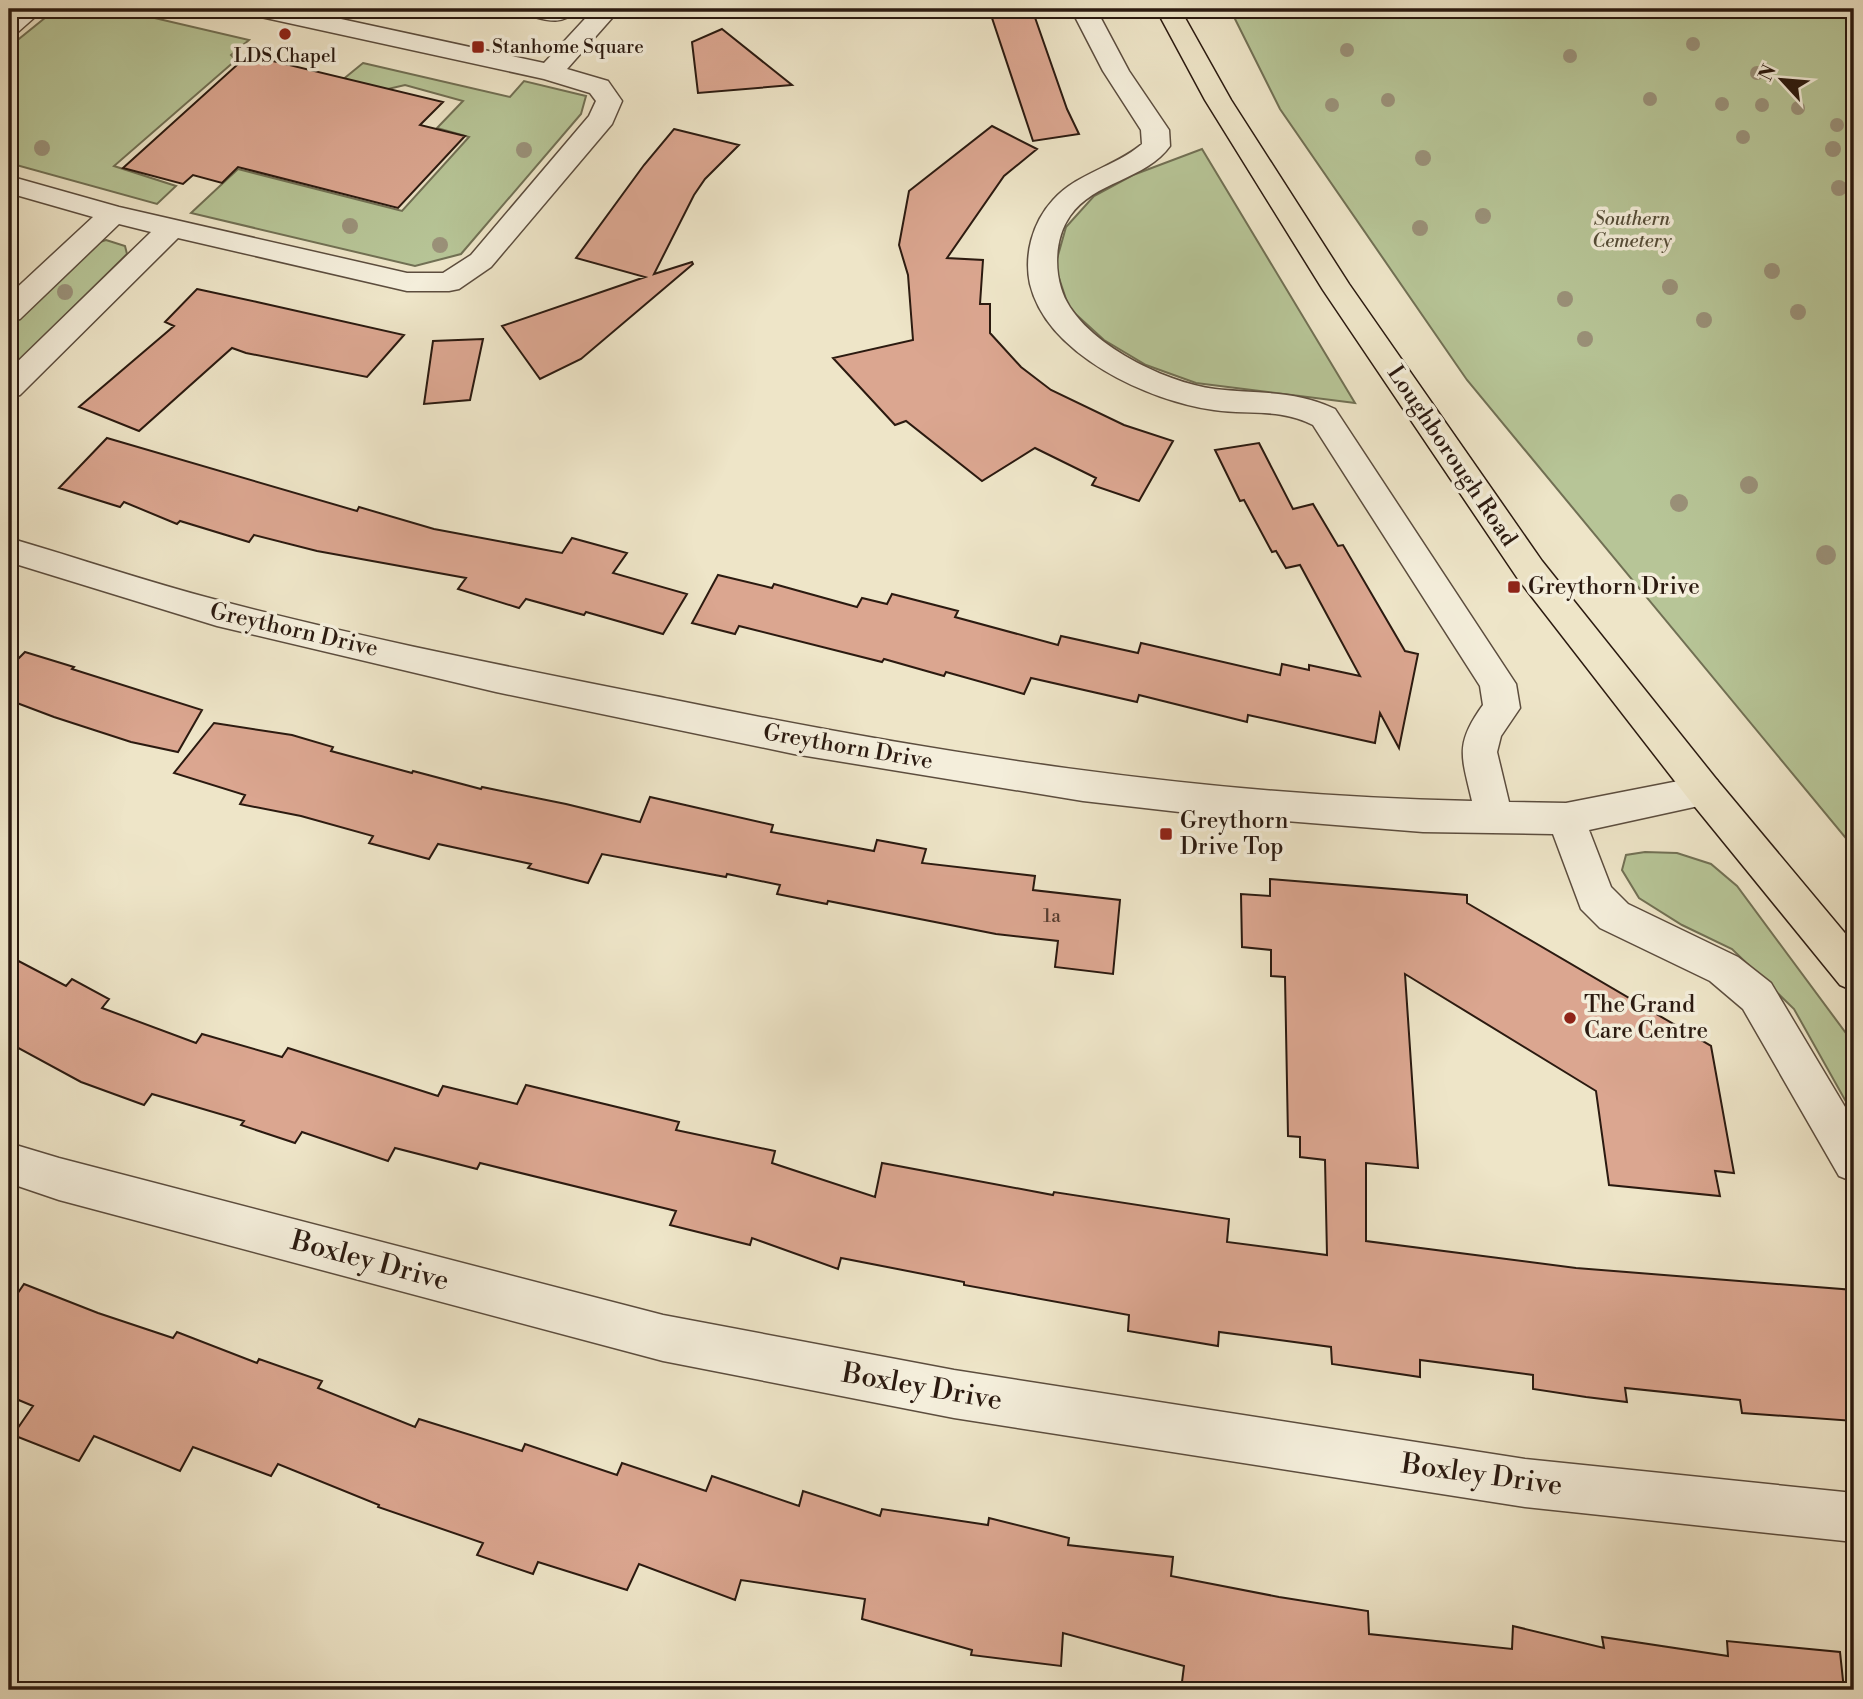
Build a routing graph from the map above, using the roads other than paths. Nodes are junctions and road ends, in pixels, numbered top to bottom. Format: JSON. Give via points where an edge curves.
{"nodes":[{"id":1,"x":31,"y":9,"type":"edge"},
{"id":2,"x":261,"y":9,"type":"edge"},
{"id":3,"x":373,"y":9,"type":"edge"},
{"id":4,"x":533,"y":9,"type":"edge"},
{"id":5,"x":562,"y":9,"type":"edge"},
{"id":6,"x":608,"y":9,"type":"edge"},
{"id":7,"x":1084,"y":9,"type":"edge"},
{"id":8,"x":1168,"y":9,"type":"edge"},
{"id":9,"x":9,"y":27,"type":"edge"},
{"id":10,"x":352,"y":29,"type":"junction"},
{"id":11,"x":550,"y":72,"type":"junction"},
{"id":12,"x":9,"y":184,"type":"edge"},
{"id":13,"x":113,"y":214,"type":"junction"},
{"id":14,"x":172,"y":227,"type":"junction"},
{"id":15,"x":9,"y":312,"type":"edge"},
{"id":16,"x":9,"y":388,"type":"edge"},
{"id":17,"x":9,"y":550,"type":"edge"},
{"id":18,"x":1704,"y":791,"type":"junction"},
{"id":19,"x":1494,"y":817,"type":"junction"},
{"id":20,"x":1566,"y":819,"type":"junction"},
{"id":21,"x":1854,"y":973,"type":"edge"},
{"id":22,"x":1854,"y":1162,"type":"edge"},
{"id":23,"x":9,"y":1163,"type":"edge"},
{"id":24,"x":1854,"y":1518,"type":"edge"}],
"edges":[{"from":1,"to":9,"type":"street"},
{"from":2,"to":10,"type":"street"},
{"from":3,"to":10,"type":"street"},
{"from":4,"to":5,"type":"street","via":[[558,14]]},
{"from":6,"to":11,"type":"street"},
{"from":7,"to":19,"type":"street","via":[[1116,71],[1155,130],[1156,146],[1144,158],[1092,181],[1062,207],[1046,236],[1041,275],[1051,302],[1085,344],[1141,379],[1212,400],[1288,404],[1324,417],[1498,684],[1502,708],[1483,732],[1479,752]]},
{"from":8,"to":18,"type":"main road","name":"Loughborough Road","via":[[1217,100],[1376,346],[1530,570]]},
{"from":10,"to":11,"type":"street"},
{"from":11,"to":14,"type":"street","via":[[598,87],[608,101],[602,118],[481,261],[449,282],[407,282]]},
{"from":12,"to":13,"type":"street"},
{"from":13,"to":14,"type":"street"},
{"from":13,"to":15,"type":"street"},
{"from":14,"to":16,"type":"street"},
{"from":17,"to":19,"type":"street","name":"Greythorn Drive","via":[[217,613],[496,678],[794,739],[1083,786],[1197,799]]},
{"from":18,"to":20,"type":"street","name":"Greythorn Drive"},
{"from":18,"to":21,"type":"main road","name":"Loughborough Road"},
{"from":19,"to":20,"type":"street","name":"Greythorn Drive"},
{"from":20,"to":22,"type":"street","via":[[1595,897],[1614,916],[1724,969],[1756,996]]},
{"from":23,"to":24,"type":"street","name":"Boxley Drive","via":[[663,1338],[928,1389],[1525,1483]]}]}
